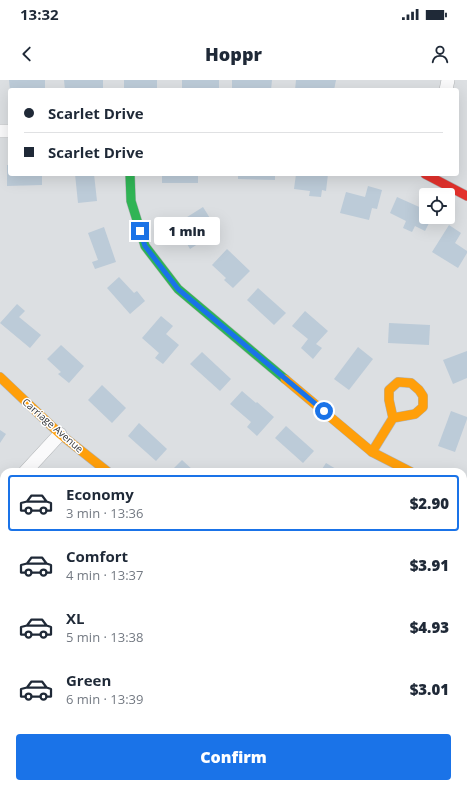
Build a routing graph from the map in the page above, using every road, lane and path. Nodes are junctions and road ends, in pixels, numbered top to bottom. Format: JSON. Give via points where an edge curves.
{"nodes":[{"id":1,"x":130,"y":176,"type":"edge"},
{"id":2,"x":429,"y":176,"type":"edge"},
{"id":3,"x":467,"y":196,"type":"edge"},
{"id":4,"x":0,"y":377,"type":"edge"},
{"id":5,"x":393,"y":418,"type":"junction"},
{"id":6,"x":60,"y":434,"type":"junction"},
{"id":7,"x":372,"y":452,"type":"junction"},
{"id":8,"x":29,"y":468,"type":"edge"},
{"id":9,"x":103,"y":468,"type":"edge"},
{"id":10,"x":403,"y":468,"type":"edge"}],
"edges":[{"from":1,"to":7,"type":"street","via":[[131,201],[145,246],[178,289]]},
{"from":2,"to":3,"type":"street"},
{"from":4,"to":6,"type":"street","name":"Carriage Avenue"},
{"from":5,"to":5,"type":"street","via":[[415,414],[423,407],[423,396],[411,383],[398,382],[389,390]]},
{"from":5,"to":7,"type":"street"},
{"from":6,"to":8,"type":"street"},
{"from":6,"to":9,"type":"street","name":"Carriage Avenue"},
{"from":7,"to":10,"type":"street"}]}
